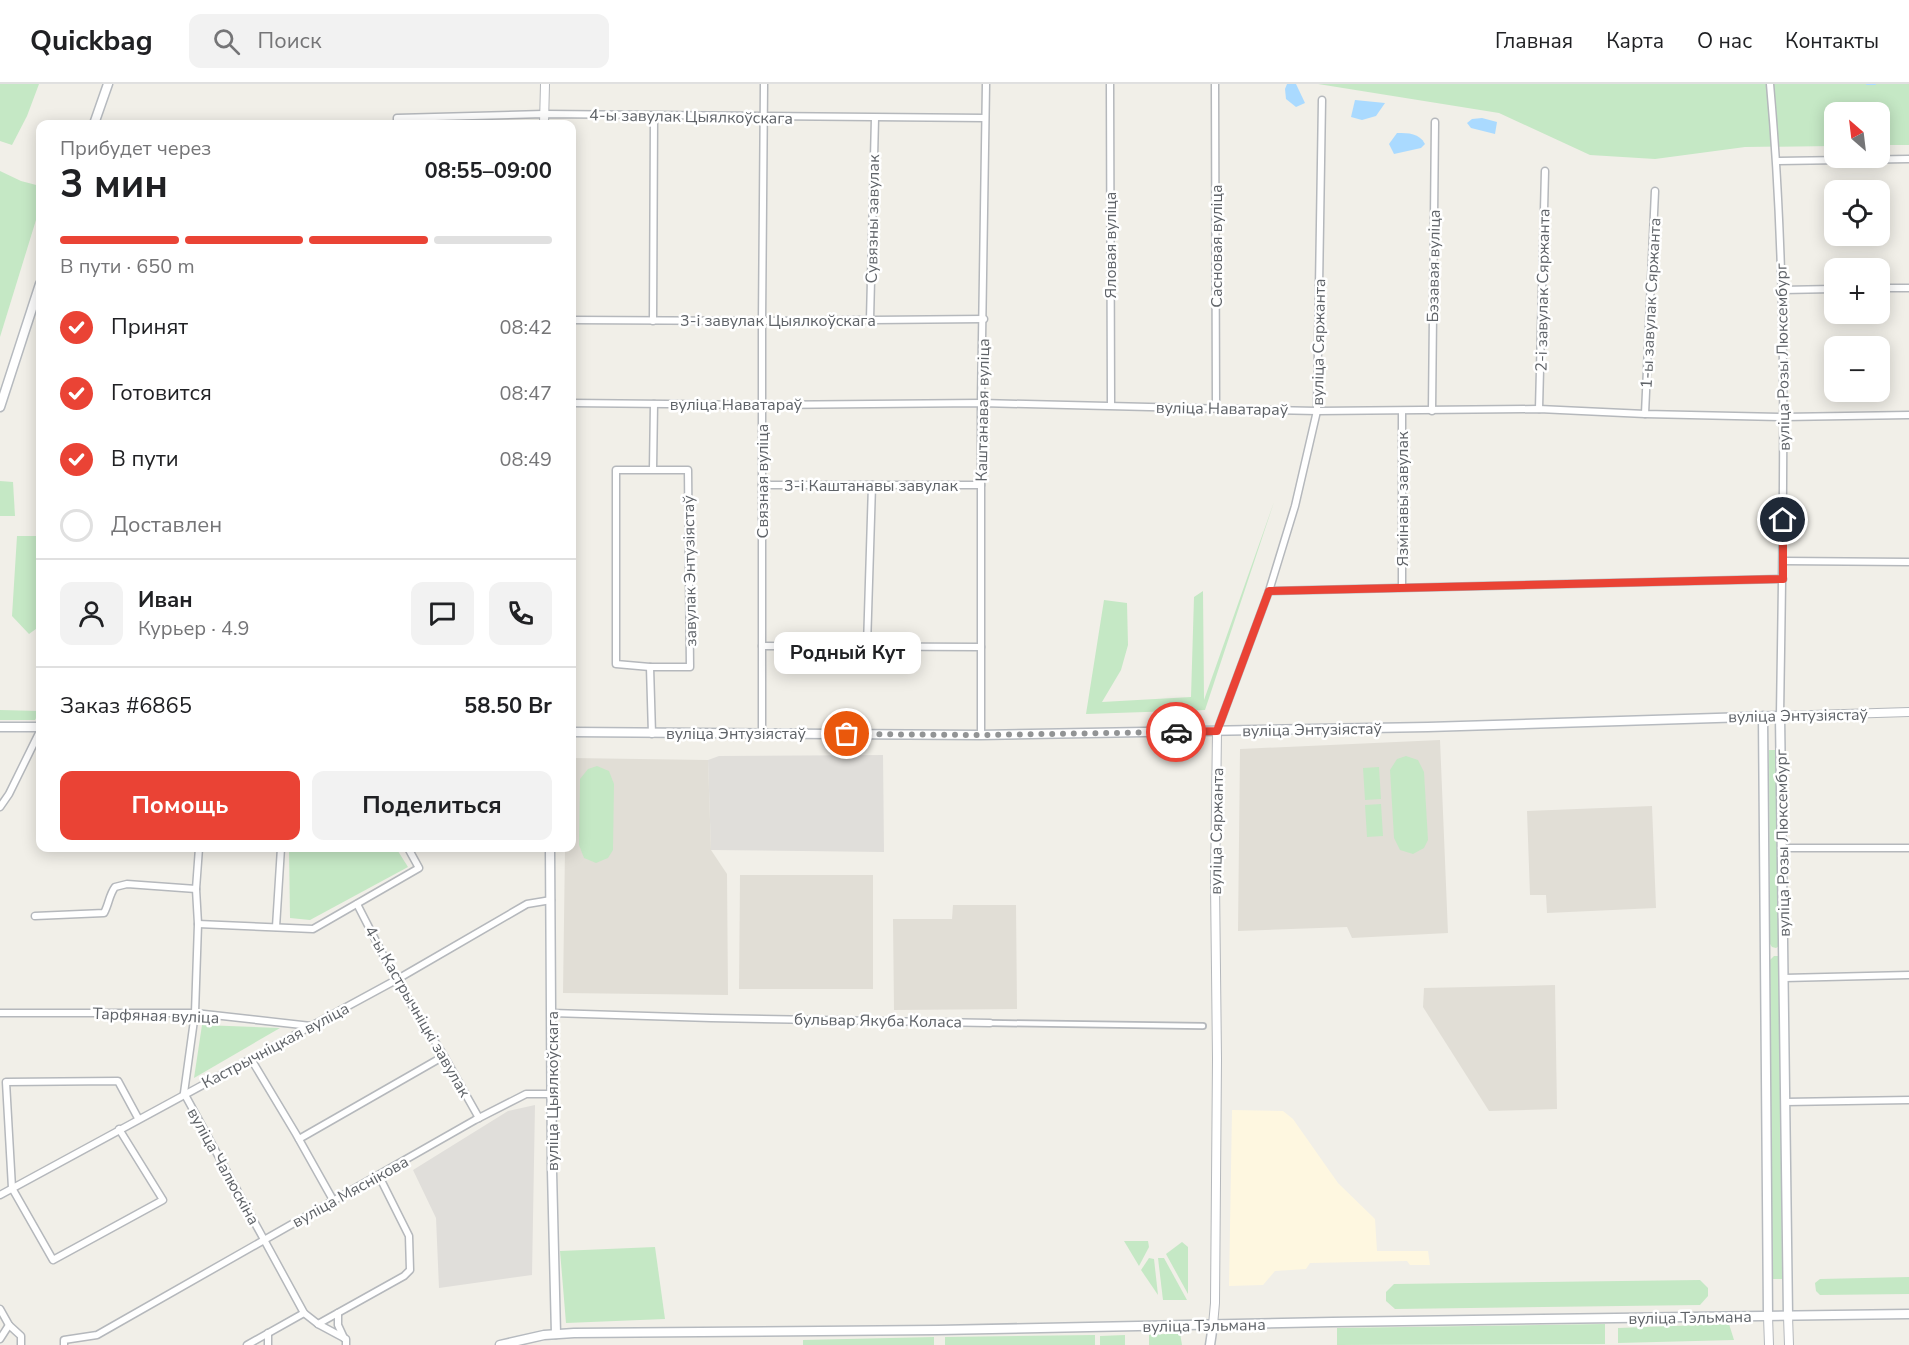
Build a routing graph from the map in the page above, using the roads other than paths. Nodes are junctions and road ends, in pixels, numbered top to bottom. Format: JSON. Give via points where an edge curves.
{"nodes":[{"id":1,"x":108,"y":84,"type":"edge"},
{"id":2,"x":544,"y":84,"type":"edge"},
{"id":3,"x":764,"y":84,"type":"edge"},
{"id":4,"x":986,"y":84,"type":"edge"},
{"id":5,"x":1110,"y":84,"type":"edge"},
{"id":6,"x":1215,"y":84,"type":"edge"},
{"id":7,"x":1770,"y":84,"type":"edge"},
{"id":8,"x":1322,"y":100,"type":"dead end"},
{"id":9,"x":544,"y":114,"type":"junction"},
{"id":10,"x":654,"y":116,"type":"junction"},
{"id":11,"x":763,"y":116,"type":"junction"},
{"id":12,"x":875,"y":118,"type":"junction"},
{"id":13,"x":985,"y":118,"type":"junction"},
{"id":14,"x":95,"y":120,"type":"edge"},
{"id":15,"x":418,"y":120,"type":"edge"},
{"id":16,"x":544,"y":120,"type":"edge"},
{"id":17,"x":1435,"y":122,"type":"dead end"},
{"id":18,"x":1909,"y":159,"type":"edge"},
{"id":19,"x":1777,"y":161,"type":"junction"},
{"id":20,"x":1545,"y":171,"type":"dead end"},
{"id":21,"x":1655,"y":191,"type":"dead end"},
{"id":22,"x":1890,"y":288,"type":"edge"},
{"id":23,"x":1909,"y":288,"type":"edge"},
{"id":24,"x":1824,"y":289,"type":"edge"},
{"id":25,"x":1782,"y":290,"type":"junction"},
{"id":26,"x":36,"y":296,"type":"edge"},
{"id":27,"x":984,"y":318,"type":"junction"},
{"id":28,"x":576,"y":320,"type":"edge"},
{"id":29,"x":870,"y":320,"type":"junction"},
{"id":30,"x":653,"y":321,"type":"junction"},
{"id":31,"x":762,"y":321,"type":"junction"},
{"id":32,"x":576,"y":403,"type":"edge"},
{"id":33,"x":981,"y":403,"type":"junction"},
{"id":34,"x":654,"y":404,"type":"junction"},
{"id":35,"x":762,"y":405,"type":"junction"},
{"id":36,"x":1111,"y":405,"type":"junction"},
{"id":37,"x":0,"y":407,"type":"edge"},
{"id":38,"x":1216,"y":408,"type":"junction"},
{"id":39,"x":1539,"y":410,"type":"junction"},
{"id":40,"x":1317,"y":411,"type":"junction"},
{"id":41,"x":1402,"y":411,"type":"junction"},
{"id":42,"x":1432,"y":411,"type":"junction"},
{"id":43,"x":1646,"y":414,"type":"junction"},
{"id":44,"x":1909,"y":415,"type":"edge"},
{"id":45,"x":1783,"y":417,"type":"junction"},
{"id":46,"x":653,"y":470,"type":"junction"},
{"id":47,"x":762,"y":485,"type":"junction"},
{"id":48,"x":872,"y":485,"type":"junction"},
{"id":49,"x":981,"y":485,"type":"junction"},
{"id":50,"x":1783,"y":561,"type":"junction"},
{"id":51,"x":1909,"y":562,"type":"edge"},
{"id":52,"x":1783,"y":579,"type":"junction"},
{"id":53,"x":1402,"y":587,"type":"junction"},
{"id":54,"x":1269,"y":591,"type":"junction"},
{"id":55,"x":762,"y":646,"type":"junction"},
{"id":56,"x":867,"y":646,"type":"junction"},
{"id":57,"x":981,"y":647,"type":"junction"},
{"id":58,"x":650,"y":668,"type":"junction"},
{"id":59,"x":1909,"y":712,"type":"edge"},
{"id":60,"x":1763,"y":716,"type":"junction"},
{"id":61,"x":1780,"y":716,"type":"junction"},
{"id":62,"x":0,"y":727,"type":"edge"},
{"id":63,"x":36,"y":729,"type":"edge"},
{"id":64,"x":1217,"y":731,"type":"junction"},
{"id":65,"x":576,"y":732,"type":"edge"},
{"id":66,"x":762,"y":733,"type":"junction"},
{"id":67,"x":652,"y":734,"type":"junction"},
{"id":68,"x":981,"y":735,"type":"junction"},
{"id":69,"x":36,"y":737,"type":"edge"},
{"id":70,"x":0,"y":807,"type":"edge"},
{"id":71,"x":1782,"y":848,"type":"junction"},
{"id":72,"x":1909,"y":848,"type":"edge"},
{"id":73,"x":199,"y":852,"type":"edge"},
{"id":74,"x":281,"y":852,"type":"edge"},
{"id":75,"x":410,"y":852,"type":"edge"},
{"id":76,"x":550,"y":852,"type":"edge"},
{"id":77,"x":196,"y":889,"type":"junction"},
{"id":78,"x":551,"y":900,"type":"junction"},
{"id":79,"x":357,"y":904,"type":"junction"},
{"id":80,"x":35,"y":916,"type":"dead end"},
{"id":81,"x":198,"y":924,"type":"junction"},
{"id":82,"x":276,"y":927,"type":"junction"},
{"id":83,"x":1909,"y":975,"type":"edge"},
{"id":84,"x":1784,"y":978,"type":"junction"},
{"id":85,"x":396,"y":980,"type":"junction"},
{"id":86,"x":552,"y":1012,"type":"junction"},
{"id":87,"x":0,"y":1013,"type":"edge"},
{"id":88,"x":195,"y":1014,"type":"junction"},
{"id":89,"x":990,"y":1023,"type":"joint"},
{"id":90,"x":311,"y":1026,"type":"junction"},
{"id":91,"x":1203,"y":1026,"type":"dead end"},
{"id":92,"x":444,"y":1056,"type":"junction"},
{"id":93,"x":251,"y":1059,"type":"junction"},
{"id":94,"x":184,"y":1093,"type":"junction"},
{"id":95,"x":551,"y":1094,"type":"junction"},
{"id":96,"x":1909,"y":1100,"type":"edge"},
{"id":97,"x":1785,"y":1102,"type":"junction"},
{"id":98,"x":138,"y":1118,"type":"junction"},
{"id":99,"x":477,"y":1119,"type":"junction"},
{"id":100,"x":119,"y":1129,"type":"junction"},
{"id":101,"x":299,"y":1139,"type":"junction"},
{"id":102,"x":379,"y":1176,"type":"junction"},
{"id":103,"x":12,"y":1188,"type":"junction"},
{"id":104,"x":0,"y":1195,"type":"edge"},
{"id":105,"x":333,"y":1200,"type":"junction"},
{"id":106,"x":264,"y":1239,"type":"junction"},
{"id":107,"x":0,"y":1309,"type":"edge"},
{"id":108,"x":304,"y":1313,"type":"junction"},
{"id":109,"x":338,"y":1313,"type":"junction"},
{"id":110,"x":1909,"y":1314,"type":"edge"},
{"id":111,"x":1768,"y":1316,"type":"junction"},
{"id":112,"x":1788,"y":1316,"type":"junction"},
{"id":113,"x":318,"y":1324,"type":"junction"},
{"id":114,"x":1213,"y":1324,"type":"junction"},
{"id":115,"x":9,"y":1325,"type":"junction"},
{"id":116,"x":268,"y":1333,"type":"junction"},
{"id":117,"x":556,"y":1334,"type":"junction"},
{"id":118,"x":0,"y":1339,"type":"edge"},
{"id":119,"x":64,"y":1342,"type":"edge"},
{"id":120,"x":345,"y":1342,"type":"edge"},
{"id":121,"x":21,"y":1345,"type":"edge"},
{"id":122,"x":247,"y":1345,"type":"edge"},
{"id":123,"x":268,"y":1345,"type":"edge"},
{"id":124,"x":500,"y":1345,"type":"edge"},
{"id":125,"x":1210,"y":1345,"type":"edge"},
{"id":126,"x":1769,"y":1345,"type":"edge"},
{"id":127,"x":1789,"y":1345,"type":"edge"}],
"edges":[{"from":1,"to":14,"type":"main road"},
{"from":2,"to":9,"type":"street"},
{"from":3,"to":11,"type":"street","name":"Связная вуліца"},
{"from":4,"to":13,"type":"street","name":"Каштанавая вуліца"},
{"from":5,"to":36,"type":"street","name":"Яловая вуліца"},
{"from":6,"to":38,"type":"street","name":"Сасновая вуліца"},
{"from":7,"to":19,"type":"street","name":"вуліца Розы Люксембург"},
{"from":8,"to":40,"type":"street","name":"вуліца Сяржанта"},
{"from":9,"to":10,"type":"street","name":"4-ы завулак Цыялкоўскага"},
{"from":9,"to":15,"type":"street","name":"4-ы завулак Цыялкоўскага"},
{"from":9,"to":16,"type":"street"},
{"from":10,"to":11,"type":"street","name":"4-ы завулак Цыялкоўскага"},
{"from":10,"to":30,"type":"street"},
{"from":11,"to":12,"type":"street","name":"4-ы завулак Цыялкоўскага"},
{"from":11,"to":31,"type":"street","name":"Связная вуліца"},
{"from":12,"to":13,"type":"street","name":"4-ы завулак Цыялкоўскага"},
{"from":12,"to":29,"type":"street","name":"Сувязны завулак"},
{"from":13,"to":27,"type":"street","name":"Каштанавая вуліца"},
{"from":17,"to":42,"type":"street","name":"Бэзавая вуліца"},
{"from":18,"to":19,"type":"street"},
{"from":19,"to":25,"type":"street","name":"вуліца Розы Люксембург"},
{"from":20,"to":39,"type":"street","name":"2-і завулак Сяржанта"},
{"from":21,"to":43,"type":"street","name":"1-ы завулак Сяржанта"},
{"from":22,"to":23,"type":"street"},
{"from":24,"to":25,"type":"street"},
{"from":25,"to":45,"type":"street","name":"вуліца Розы Люксембург"},
{"from":26,"to":37,"type":"main road"},
{"from":27,"to":29,"type":"street","name":"3-і завулак Цыялкоўскага"},
{"from":27,"to":33,"type":"street","name":"Каштанавая вуліца"},
{"from":28,"to":30,"type":"street","name":"3-і завулак Цыялкоўскага"},
{"from":29,"to":31,"type":"street","name":"3-і завулак Цыялкоўскага"},
{"from":30,"to":31,"type":"street","name":"3-і завулак Цыялкоўскага"},
{"from":31,"to":35,"type":"street","name":"Связная вуліца"},
{"from":32,"to":34,"type":"street","name":"вуліца Наватараў"},
{"from":33,"to":35,"type":"street","name":"вуліца Наватараў"},
{"from":33,"to":36,"type":"street","name":"вуліца Наватараў"},
{"from":33,"to":49,"type":"street","name":"Каштанавая вуліца"},
{"from":34,"to":35,"type":"street","name":"вуліца Наватараў"},
{"from":34,"to":46,"type":"street"},
{"from":35,"to":47,"type":"street","name":"Связная вуліца"},
{"from":36,"to":38,"type":"street","name":"вуліца Наватараў"},
{"from":38,"to":40,"type":"street","name":"вуліца Наватараў"},
{"from":39,"to":42,"type":"street","name":"вуліца Наватараў"},
{"from":39,"to":43,"type":"street","name":"вуліца Наватараў"},
{"from":40,"to":41,"type":"street","name":"вуліца Наватараў"},
{"from":40,"to":54,"type":"street","name":"вуліца Сяржанта","via":[[1295,506]]},
{"from":41,"to":42,"type":"street","name":"вуліца Наватараў"},
{"from":41,"to":53,"type":"street","name":"Язмінавы завулак"},
{"from":43,"to":45,"type":"street","name":"вуліца Наватараў"},
{"from":44,"to":45,"type":"street","name":"вуліца Наватараў"},
{"from":45,"to":50,"type":"street","name":"вуліца Розы Люксембург"},
{"from":46,"to":58,"type":"street","name":"завулак Энтузіястаў","via":[[616,470],[616,664]]},
{"from":46,"to":58,"type":"street","name":"завулак Энтузіястаў","via":[[688,470],[690,667]]},
{"from":47,"to":48,"type":"street","name":"3-і Каштанавы завулак"},
{"from":47,"to":55,"type":"street","name":"Связная вуліца"},
{"from":48,"to":49,"type":"street","name":"3-і Каштанавы завулак"},
{"from":48,"to":56,"type":"street"},
{"from":49,"to":57,"type":"street","name":"Каштанавая вуліца"},
{"from":50,"to":51,"type":"street"},
{"from":50,"to":52,"type":"street","name":"вуліца Розы Люксембург"},
{"from":52,"to":53,"type":"street"},
{"from":52,"to":61,"type":"street","name":"вуліца Розы Люксембург"},
{"from":53,"to":54,"type":"street"},
{"from":54,"to":64,"type":"street","name":"вуліца Сяржанта"},
{"from":55,"to":56,"type":"street"},
{"from":55,"to":66,"type":"street","name":"Связная вуліца"},
{"from":56,"to":57,"type":"street"},
{"from":57,"to":68,"type":"street","name":"Каштанавая вуліца"},
{"from":58,"to":67,"type":"street"},
{"from":59,"to":61,"type":"street","name":"вуліца Энтузіястаў"},
{"from":60,"to":61,"type":"main road","name":"вуліца Энтузіястаў"},
{"from":60,"to":64,"type":"main road","name":"вуліца Энтузіястаў"},
{"from":60,"to":111,"type":"main road","name":"вуліца Розы Люксембург"},
{"from":61,"to":71,"type":"main road","name":"вуліца Розы Люксембург"},
{"from":62,"to":63,"type":"main road"},
{"from":64,"to":68,"type":"main road","name":"вуліца Энтузіястаў"},
{"from":64,"to":114,"type":"street","name":"вуліца Сяржанта"},
{"from":65,"to":67,"type":"main road","name":"вуліца Энтузіястаў"},
{"from":66,"to":67,"type":"main road","name":"вуліца Энтузіястаў"},
{"from":66,"to":68,"type":"main road","name":"вуліца Энтузіястаў"},
{"from":69,"to":70,"type":"street"},
{"from":71,"to":72,"type":"street"},
{"from":71,"to":84,"type":"main road","name":"вуліца Розы Люксембург"},
{"from":73,"to":77,"type":"street","name":"вуліца Чалюскіна"},
{"from":74,"to":82,"type":"street"},
{"from":75,"to":79,"type":"street","via":[[419,868]]},
{"from":76,"to":78,"type":"main road","name":"вуліца Цыялкоўскага"},
{"from":77,"to":80,"type":"street","via":[[127,884],[115,887],[104,913]]},
{"from":77,"to":81,"type":"street","name":"вуліца Чалюскіна"},
{"from":78,"to":85,"type":"street","name":"Кастрычніцкая вуліца","via":[[527,904]]},
{"from":78,"to":86,"type":"main road","name":"вуліца Цыялкоўскага"},
{"from":79,"to":82,"type":"street","via":[[313,929]]},
{"from":79,"to":85,"type":"street","name":"4-ы Кастрычніцкі завулак"},
{"from":81,"to":82,"type":"street"},
{"from":81,"to":88,"type":"street","name":"вуліца Чалюскіна"},
{"from":83,"to":84,"type":"street"},
{"from":84,"to":97,"type":"main road","name":"вуліца Розы Люксембург"},
{"from":85,"to":90,"type":"street","name":"Кастрычніцкая вуліца"},
{"from":85,"to":92,"type":"street","name":"4-ы Кастрычніцкі завулак"},
{"from":86,"to":89,"type":"street","name":"бульвар Якуба Коласа"},
{"from":86,"to":95,"type":"main road","name":"вуліца Цыялкоўскага"},
{"from":87,"to":88,"type":"street","name":"Тарфяная вуліца"},
{"from":88,"to":90,"type":"street","name":"Тарфяная вуліца"},
{"from":88,"to":94,"type":"street","name":"вуліца Чалюскіна"},
{"from":89,"to":91,"type":"street","name":"бульвар Якуба Коласа"},
{"from":90,"to":93,"type":"street","name":"Кастрычніцкая вуліца"},
{"from":92,"to":99,"type":"street","name":"4-ы Кастрычніцкі завулак"},
{"from":92,"to":101,"type":"street"},
{"from":93,"to":94,"type":"street","name":"Кастрычніцкая вуліца"},
{"from":93,"to":101,"type":"street"},
{"from":94,"to":98,"type":"street","name":"Кастрычніцкая вуліца"},
{"from":94,"to":106,"type":"street","name":"вуліца Чалюскіна"},
{"from":95,"to":99,"type":"street","name":"вуліца Мяснікова","via":[[526,1094]]},
{"from":95,"to":117,"type":"main road","name":"вуліца Цыялкоўскага"},
{"from":96,"to":97,"type":"street"},
{"from":97,"to":112,"type":"main road","name":"вуліца Розы Люксембург"},
{"from":98,"to":100,"type":"street","name":"Кастрычніцкая вуліца"},
{"from":98,"to":103,"type":"street","via":[[118,1081],[6,1082]]},
{"from":99,"to":102,"type":"street","name":"вуліца Мяснікова"},
{"from":100,"to":103,"type":"street","name":"Кастрычніцкая вуліца"},
{"from":100,"to":103,"type":"street","via":[[163,1200],[53,1260]]},
{"from":101,"to":105,"type":"street"},
{"from":102,"to":105,"type":"street","name":"вуліца Мяснікова"},
{"from":102,"to":109,"type":"street","via":[[409,1236],[410,1270]]},
{"from":103,"to":104,"type":"street","name":"Кастрычніцкая вуліца"},
{"from":105,"to":106,"type":"street","name":"вуліца Мяснікова"},
{"from":106,"to":108,"type":"street","name":"вуліца Чалюскіна"},
{"from":106,"to":119,"type":"street","name":"вуліца Мяснікова","via":[[97,1335]]},
{"from":107,"to":115,"type":"street"},
{"from":108,"to":113,"type":"street","name":"вуліца Чалюскіна"},
{"from":108,"to":116,"type":"street"},
{"from":109,"to":113,"type":"street"},
{"from":109,"to":120,"type":"street"},
{"from":110,"to":112,"type":"main road","name":"вуліца Тэльмана"},
{"from":111,"to":112,"type":"main road","name":"вуліца Тэльмана"},
{"from":111,"to":114,"type":"main road","name":"вуліца Тэльмана"},
{"from":111,"to":126,"type":"street","name":"вуліца Розы Люксембург"},
{"from":112,"to":127,"type":"street","name":"вуліца Розы Люксембург"},
{"from":113,"to":120,"type":"street","name":"вуліца Чалюскіна"},
{"from":114,"to":117,"type":"main road","name":"вуліца Тэльмана"},
{"from":114,"to":125,"type":"main road"},
{"from":115,"to":118,"type":"street"},
{"from":115,"to":121,"type":"street","via":[[21,1336]]},
{"from":116,"to":122,"type":"street"},
{"from":116,"to":123,"type":"street"},
{"from":117,"to":124,"type":"main road","name":"вуліца Тэльмана"}]}
